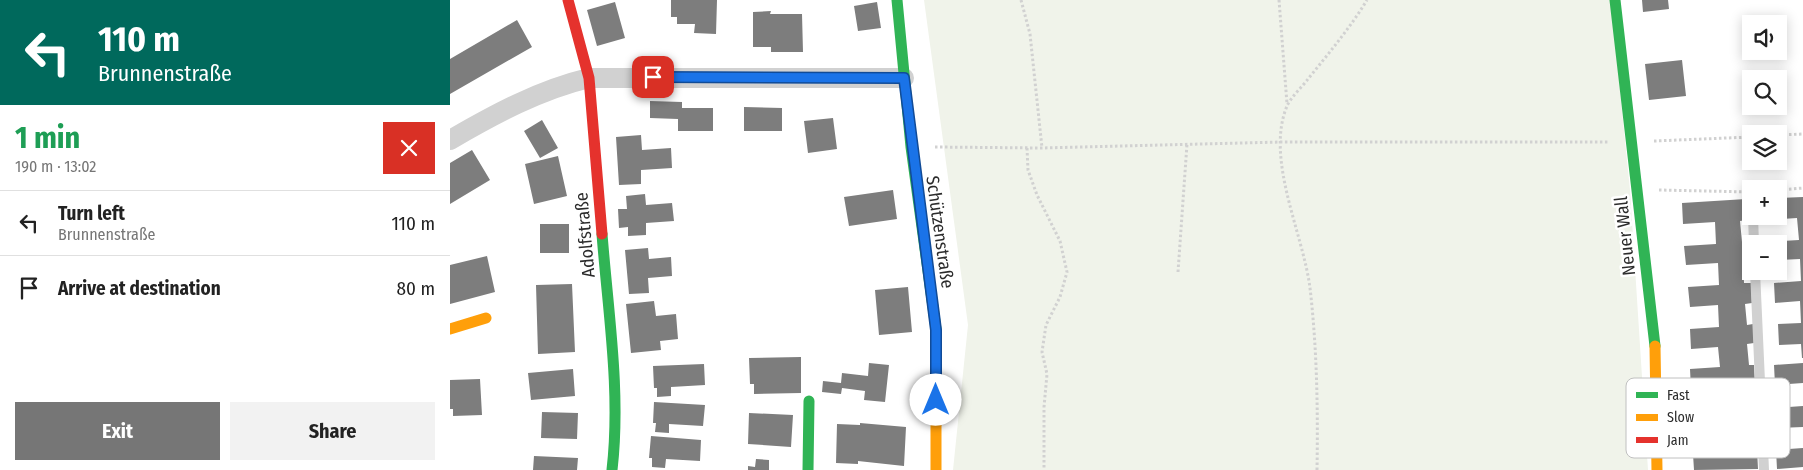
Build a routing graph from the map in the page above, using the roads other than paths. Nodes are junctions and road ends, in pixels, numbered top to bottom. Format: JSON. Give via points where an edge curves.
{"nodes":[{"id":1,"x":568,"y":0,"type":"edge"},
{"id":2,"x":897,"y":0,"type":"edge"},
{"id":3,"x":1615,"y":0,"type":"edge"},
{"id":4,"x":589,"y":78,"type":"junction"},
{"id":5,"x":904,"y":78,"type":"junction"},
{"id":6,"x":450,"y":140,"type":"edge"},
{"id":7,"x":1756,"y":280,"type":"edge"},
{"id":8,"x":486,"y":318,"type":"dead end"},
{"id":9,"x":450,"y":329,"type":"edge"},
{"id":10,"x":1657,"y":378,"type":"edge"},
{"id":11,"x":1760,"y":378,"type":"edge"},
{"id":12,"x":809,"y":401,"type":"dead end"},
{"id":13,"x":612,"y":470,"type":"edge"},
{"id":14,"x":808,"y":470,"type":"edge"},
{"id":15,"x":936,"y":470,"type":"edge"}],
"edges":[{"from":1,"to":4,"type":"street","name":"Adolfstraße"},
{"from":2,"to":5,"type":"street","name":"Schützenstraße"},
{"from":3,"to":10,"type":"street","name":"Neuer Wall"},
{"from":4,"to":5,"type":"street"},
{"from":4,"to":6,"type":"street","via":[[560,85],[512,105]]},
{"from":4,"to":13,"type":"street","name":"Adolfstraße","via":[[614,386]]},
{"from":5,"to":15,"type":"street","name":"Schützenstraße","via":[[936,330]]},
{"from":7,"to":11,"type":"lane"},
{"from":8,"to":9,"type":"street"},
{"from":12,"to":14,"type":"street"}]}
